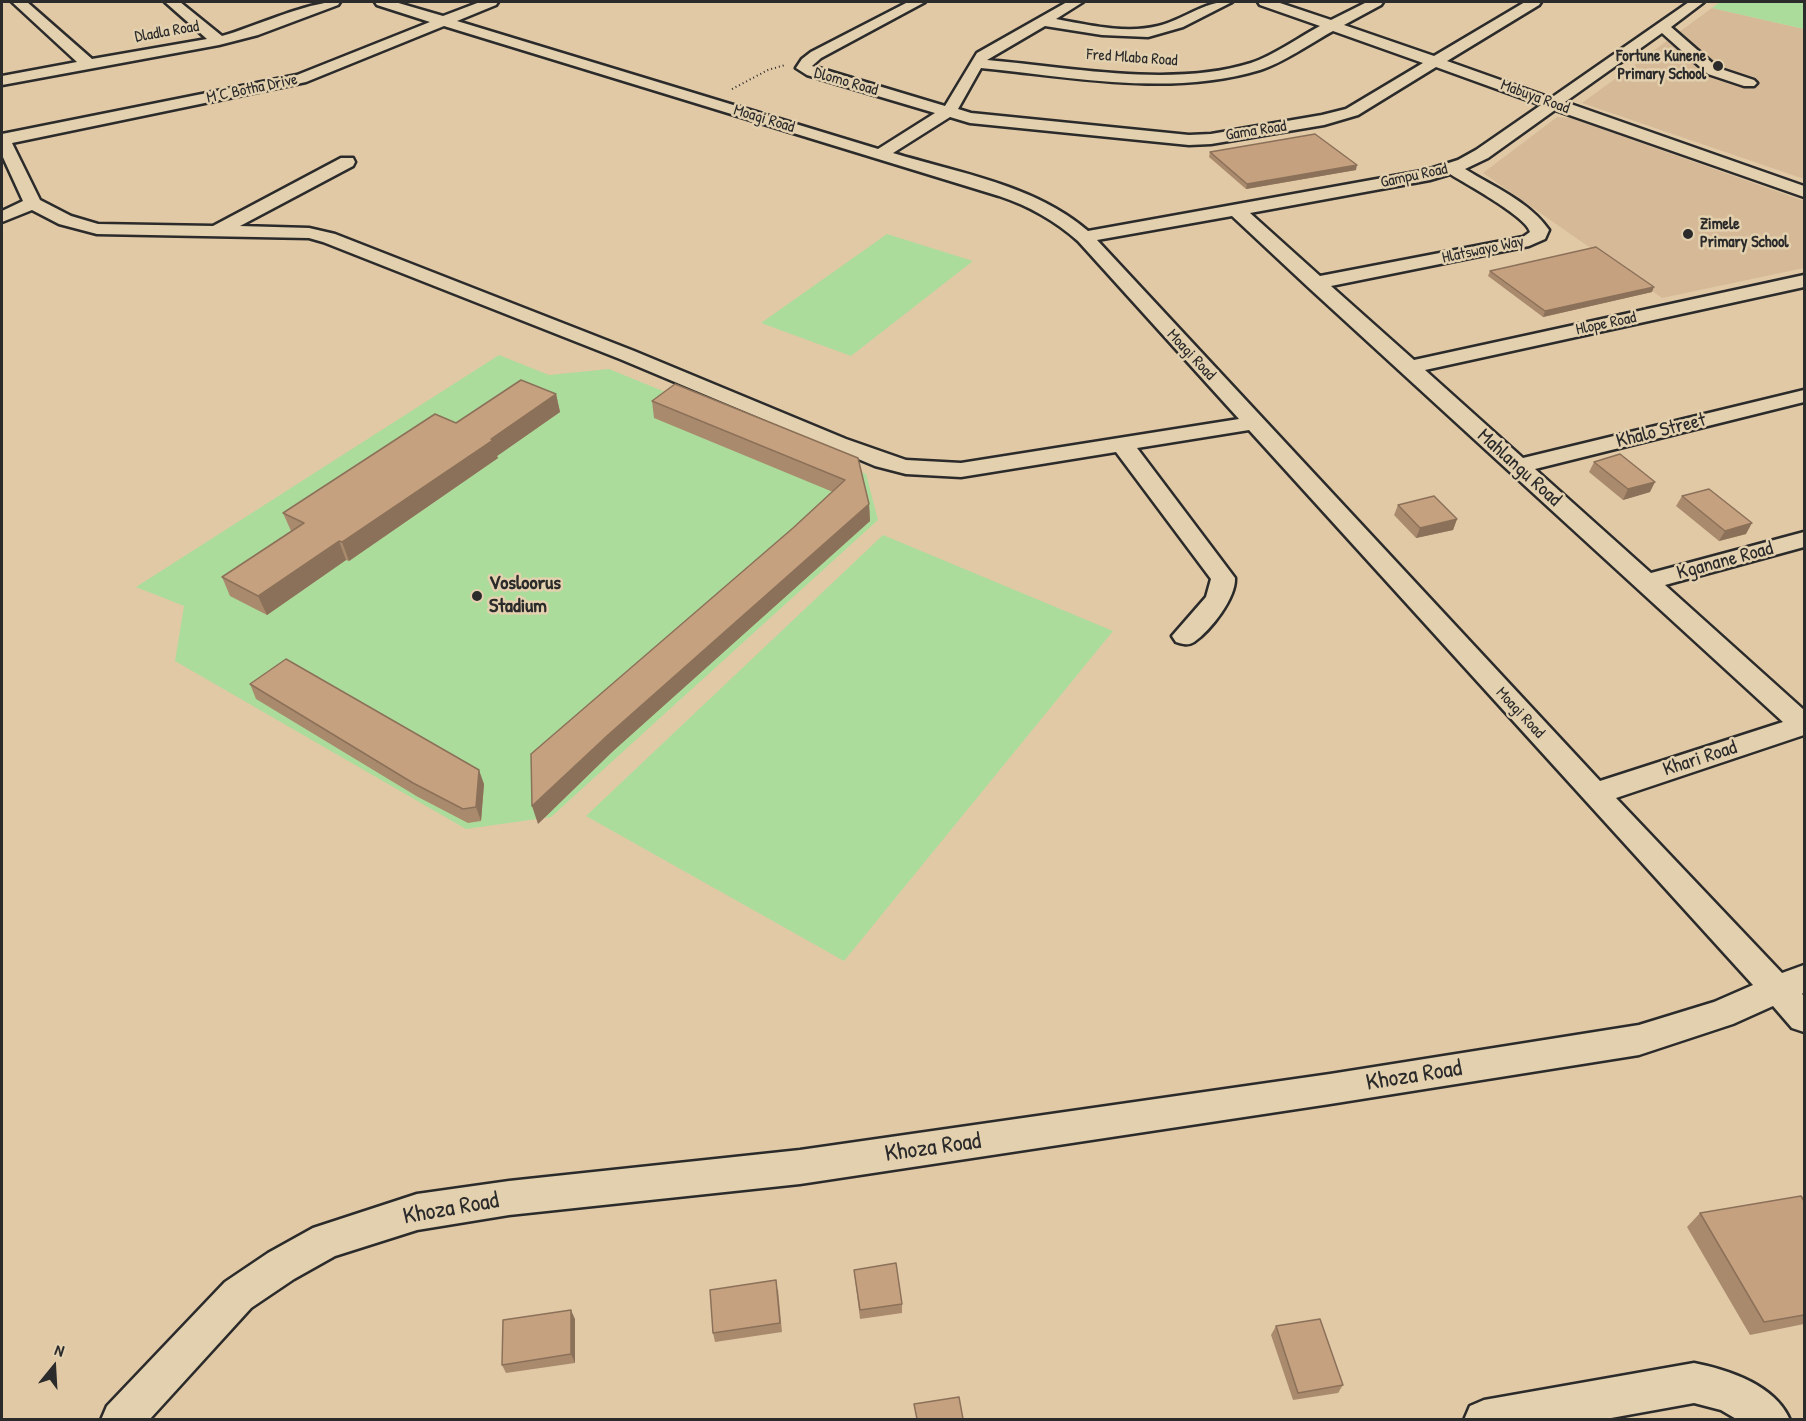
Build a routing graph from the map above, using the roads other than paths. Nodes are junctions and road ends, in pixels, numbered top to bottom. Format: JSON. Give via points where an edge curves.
{"nodes":[{"id":1,"x":20,"y":2,"type":"edge"},
{"id":2,"x":172,"y":2,"type":"edge"},
{"id":3,"x":333,"y":2,"type":"edge"},
{"id":4,"x":382,"y":2,"type":"edge"},
{"id":5,"x":491,"y":2,"type":"edge"},
{"id":6,"x":918,"y":2,"type":"edge"},
{"id":7,"x":1076,"y":2,"type":"edge"},
{"id":8,"x":1225,"y":2,"type":"edge"},
{"id":9,"x":1265,"y":2,"type":"edge"},
{"id":10,"x":1376,"y":2,"type":"edge"},
{"id":11,"x":1534,"y":2,"type":"edge"},
{"id":12,"x":1697,"y":2,"type":"edge"},
{"id":13,"x":445,"y":19,"type":"junction"},
{"id":14,"x":1042,"y":21,"type":"junction"},
{"id":15,"x":1332,"y":25,"type":"junction"},
{"id":16,"x":1662,"y":26,"type":"junction"},
{"id":17,"x":219,"y":41,"type":"junction"},
{"id":18,"x":1434,"y":62,"type":"junction"},
{"id":19,"x":976,"y":63,"type":"junction"},
{"id":20,"x":89,"y":65,"type":"junction"},
{"id":21,"x":2,"y":80,"type":"edge"},
{"id":22,"x":1749,"y":83,"type":"dead end"},
{"id":23,"x":1553,"y":104,"type":"junction"},
{"id":24,"x":948,"y":112,"type":"junction"},
{"id":25,"x":2,"y":139,"type":"edge"},
{"id":26,"x":879,"y":155,"type":"junction"},
{"id":27,"x":347,"y":162,"type":"dead end"},
{"id":28,"x":1453,"y":169,"type":"junction"},
{"id":29,"x":1804,"y":192,"type":"edge"},
{"id":30,"x":33,"y":204,"type":"junction"},
{"id":31,"x":1235,"y":209,"type":"junction"},
{"id":32,"x":2,"y":217,"type":"edge"},
{"id":33,"x":216,"y":232,"type":"junction"},
{"id":34,"x":1084,"y":237,"type":"junction"},
{"id":35,"x":1804,"y":280,"type":"edge"},
{"id":36,"x":1315,"y":284,"type":"junction"},
{"id":37,"x":1408,"y":367,"type":"junction"},
{"id":38,"x":1804,"y":396,"type":"edge"},
{"id":39,"x":1253,"y":423,"type":"junction"},
{"id":40,"x":1122,"y":444,"type":"junction"},
{"id":41,"x":1518,"y":466,"type":"junction"},
{"id":42,"x":1804,"y":539,"type":"edge"},
{"id":43,"x":1646,"y":582,"type":"junction"},
{"id":44,"x":1185,"y":636,"type":"dead end"},
{"id":45,"x":1804,"y":725,"type":"edge"},
{"id":46,"x":1595,"y":794,"type":"junction"},
{"id":47,"x":1791,"y":984,"type":"edge"},
{"id":48,"x":1804,"y":1018,"type":"edge"},
{"id":49,"x":121,"y":1419,"type":"edge"},
{"id":50,"x":1484,"y":1419,"type":"edge"},
{"id":51,"x":1770,"y":1419,"type":"edge"}],
"edges":[{"from":1,"to":20,"type":"street"},
{"from":2,"to":17,"type":"street"},
{"from":3,"to":17,"type":"street","name":"Dladla Road"},
{"from":4,"to":13,"type":"street","name":"Moagi Road"},
{"from":5,"to":13,"type":"street","name":"M C Botha Drive"},
{"from":6,"to":24,"type":"street","name":"Dlomo Road","via":[[804,67]]},
{"from":7,"to":14,"type":"street"},
{"from":8,"to":14,"type":"street","via":[[1151,32]]},
{"from":9,"to":15,"type":"street","name":"Mabuya Road"},
{"from":10,"to":15,"type":"street","name":"Fred Mlaba Road"},
{"from":11,"to":18,"type":"street","name":"Gama Road"},
{"from":12,"to":16,"type":"street","name":"Gampu Road"},
{"from":13,"to":25,"type":"street","name":"M C Botha Drive","via":[[294,81]]},
{"from":13,"to":26,"type":"street","name":"Moagi Road"},
{"from":14,"to":19,"type":"street"},
{"from":15,"to":18,"type":"street","name":"Mabuya Road"},
{"from":15,"to":19,"type":"street","name":"Fred Mlaba Road","via":[[1257,66],[1186,80],[1156,81]]},
{"from":16,"to":22,"type":"street","via":[[1713,71]]},
{"from":16,"to":23,"type":"street","name":"Gampu Road"},
{"from":17,"to":20,"type":"street","name":"Dladla Road"},
{"from":18,"to":23,"type":"street","name":"Mabuya Road"},
{"from":18,"to":24,"type":"street","name":"Gama Road","via":[[1342,116],[1210,139],[1181,140],[993,121]]},
{"from":19,"to":24,"type":"street"},
{"from":20,"to":21,"type":"street","name":"Dladla Road"},
{"from":23,"to":28,"type":"street","name":"Gampu Road","via":[[1482,154]]},
{"from":23,"to":29,"type":"street","name":"Mabuya Road"},
{"from":24,"to":26,"type":"street"},
{"from":25,"to":30,"type":"street"},
{"from":26,"to":34,"type":"street","name":"Moagi Road","via":[[1035,202],[1060,216]]},
{"from":27,"to":33,"type":"street"},
{"from":28,"to":31,"type":"street","name":"Gampu Road"},
{"from":28,"to":36,"type":"street","name":"Hlatswayo Way","via":[[1522,213],[1540,228],[1539,235],[1529,241]]},
{"from":30,"to":32,"type":"street"},
{"from":30,"to":33,"type":"street","via":[[65,220],[97,229]]},
{"from":31,"to":34,"type":"street","name":"Gampu Road"},
{"from":31,"to":36,"type":"street","name":"Mahlangu Road"},
{"from":33,"to":40,"type":"street","via":[[309,233],[329,237],[838,444],[906,467],[961,470]]},
{"from":34,"to":39,"type":"street","name":"Moagi Road"},
{"from":35,"to":37,"type":"street","name":"Hlope Road"},
{"from":36,"to":37,"type":"street","name":"Mahlangu Road"},
{"from":37,"to":41,"type":"street","name":"Mahlangu Road"},
{"from":38,"to":41,"type":"street","name":"Khalo Street"},
{"from":39,"to":40,"type":"street"},
{"from":39,"to":46,"type":"street","name":"Moagi Road"},
{"from":40,"to":44,"type":"street","via":[[1223,578],[1219,597]]},
{"from":41,"to":43,"type":"street","name":"Mahlangu Road"},
{"from":42,"to":43,"type":"street","name":"Kganane Road"},
{"from":43,"to":45,"type":"street","name":"Mahlangu Road"},
{"from":45,"to":46,"type":"street","name":"Khari Road"},
{"from":46,"to":47,"type":"street","name":"Moagi Road"},
{"from":47,"to":48,"type":"street","name":"Moagi Road"},
{"from":47,"to":49,"type":"street","name":"Khoza Road","via":[[1721,1014],[1639,1040],[801,1167],[509,1198],[417,1212],[326,1241],[238,1295]]},
{"from":50,"to":51,"type":"street","via":[[1694,1383],[1718,1387],[1740,1397]]}]}
